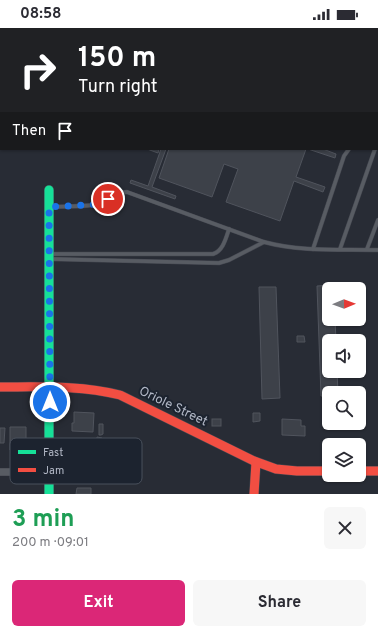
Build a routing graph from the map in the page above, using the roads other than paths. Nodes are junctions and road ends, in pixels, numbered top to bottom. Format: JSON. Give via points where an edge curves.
{"nodes":[{"id":1,"x":348,"y":150,"type":"edge"},
{"id":2,"x":375,"y":150,"type":"edge"},
{"id":3,"x":49,"y":190,"type":"dead end"},
{"id":4,"x":49,"y":207,"type":"junction"},
{"id":5,"x":378,"y":220,"type":"edge"},
{"id":6,"x":229,"y":229,"type":"junction"},
{"id":7,"x":264,"y":242,"type":"junction"},
{"id":8,"x":313,"y":249,"type":"junction"},
{"id":9,"x":340,"y":249,"type":"junction"},
{"id":10,"x":367,"y":249,"type":"junction"},
{"id":11,"x":378,"y":250,"type":"edge"},
{"id":12,"x":49,"y":257,"type":"junction"},
{"id":13,"x":0,"y":387,"type":"edge"},
{"id":14,"x":50,"y":388,"type":"junction"},
{"id":15,"x":50,"y":438,"type":"edge"},
{"id":16,"x":256,"y":462,"type":"junction"},
{"id":17,"x":322,"y":471,"type":"edge"},
{"id":18,"x":366,"y":471,"type":"edge"},
{"id":19,"x":378,"y":471,"type":"edge"},
{"id":20,"x":49,"y":484,"type":"edge"},
{"id":21,"x":49,"y":494,"type":"edge"},
{"id":22,"x":254,"y":494,"type":"edge"}],
"edges":[{"from":1,"to":8,"type":"lane","via":[[344,156]]},
{"from":2,"to":9,"type":"lane"},
{"from":3,"to":4,"type":"street"},
{"from":4,"to":6,"type":"lane","via":[[101,204],[114,194],[128,192]]},
{"from":4,"to":12,"type":"street"},
{"from":5,"to":10,"type":"lane"},
{"from":6,"to":7,"type":"lane"},
{"from":6,"to":12,"type":"lane","via":[[220,250],[213,254]]},
{"from":7,"to":8,"type":"lane"},
{"from":7,"to":12,"type":"lane","via":[[219,263]]},
{"from":8,"to":9,"type":"lane"},
{"from":9,"to":10,"type":"lane"},
{"from":10,"to":11,"type":"lane"},
{"from":12,"to":14,"type":"street"},
{"from":13,"to":14,"type":"street","name":"Oriole Street"},
{"from":14,"to":15,"type":"street"},
{"from":14,"to":16,"type":"street","name":"Oriole Street","via":[[83,388],[120,395]]},
{"from":16,"to":17,"type":"street","name":"Oriole Street","via":[[297,471]]},
{"from":16,"to":22,"type":"street"},
{"from":18,"to":19,"type":"street"},
{"from":20,"to":21,"type":"street"}]}
